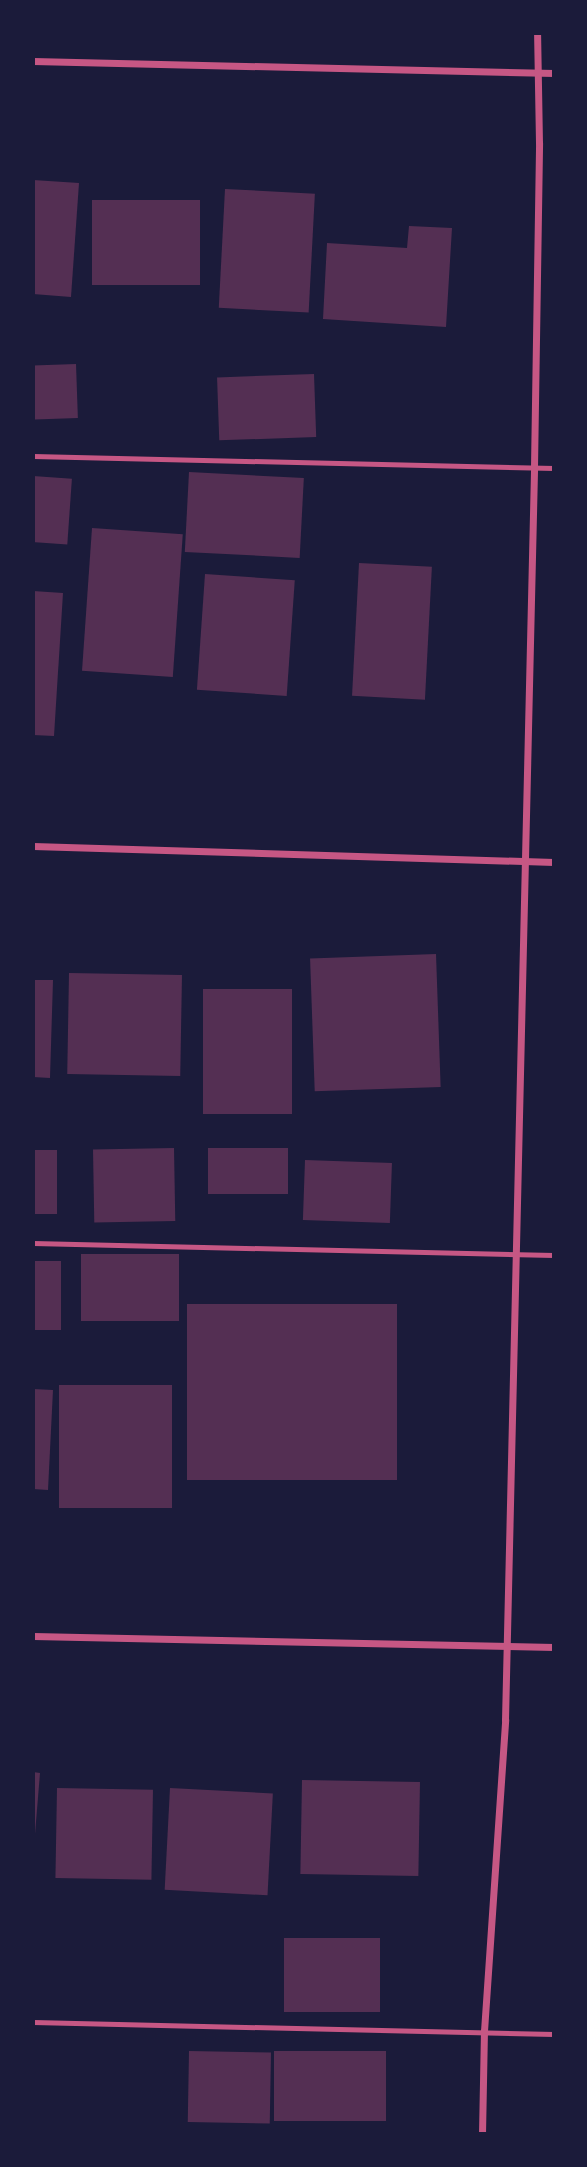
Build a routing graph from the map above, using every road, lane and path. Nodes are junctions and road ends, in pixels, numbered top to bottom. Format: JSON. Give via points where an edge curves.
{"nodes":[{"id":1,"x":537,"y":33,"type":"edge"},
{"id":2,"x":33,"y":61,"type":"edge"},
{"id":3,"x":538,"y":73,"type":"junction"},
{"id":4,"x":554,"y":73,"type":"edge"},
{"id":5,"x":33,"y":456,"type":"edge"},
{"id":6,"x":534,"y":467,"type":"junction"},
{"id":7,"x":554,"y":468,"type":"edge"},
{"id":8,"x":33,"y":846,"type":"edge"},
{"id":9,"x":523,"y":861,"type":"junction"},
{"id":10,"x":554,"y":862,"type":"edge"},
{"id":11,"x":33,"y":1243,"type":"edge"},
{"id":12,"x":516,"y":1254,"type":"junction"},
{"id":13,"x":554,"y":1255,"type":"edge"},
{"id":14,"x":33,"y":1636,"type":"edge"},
{"id":15,"x":506,"y":1646,"type":"junction"},
{"id":16,"x":554,"y":1647,"type":"edge"},
{"id":17,"x":33,"y":2022,"type":"edge"},
{"id":18,"x":484,"y":2031,"type":"junction"},
{"id":19,"x":554,"y":2034,"type":"edge"},
{"id":20,"x":482,"y":2134,"type":"edge"}],
"edges":[{"from":1,"to":3,"type":"street"},
{"from":2,"to":3,"type":"street"},
{"from":3,"to":4,"type":"street"},
{"from":3,"to":6,"type":"street"},
{"from":5,"to":6,"type":"lane"},
{"from":6,"to":7,"type":"lane"},
{"from":6,"to":9,"type":"street"},
{"from":8,"to":9,"type":"street"},
{"from":9,"to":10,"type":"street"},
{"from":9,"to":12,"type":"street"},
{"from":11,"to":12,"type":"lane"},
{"from":12,"to":13,"type":"lane"},
{"from":12,"to":15,"type":"street"},
{"from":14,"to":15,"type":"street"},
{"from":15,"to":16,"type":"street"},
{"from":15,"to":18,"type":"street"},
{"from":17,"to":18,"type":"lane"},
{"from":18,"to":19,"type":"lane"},
{"from":18,"to":20,"type":"street"}]}
